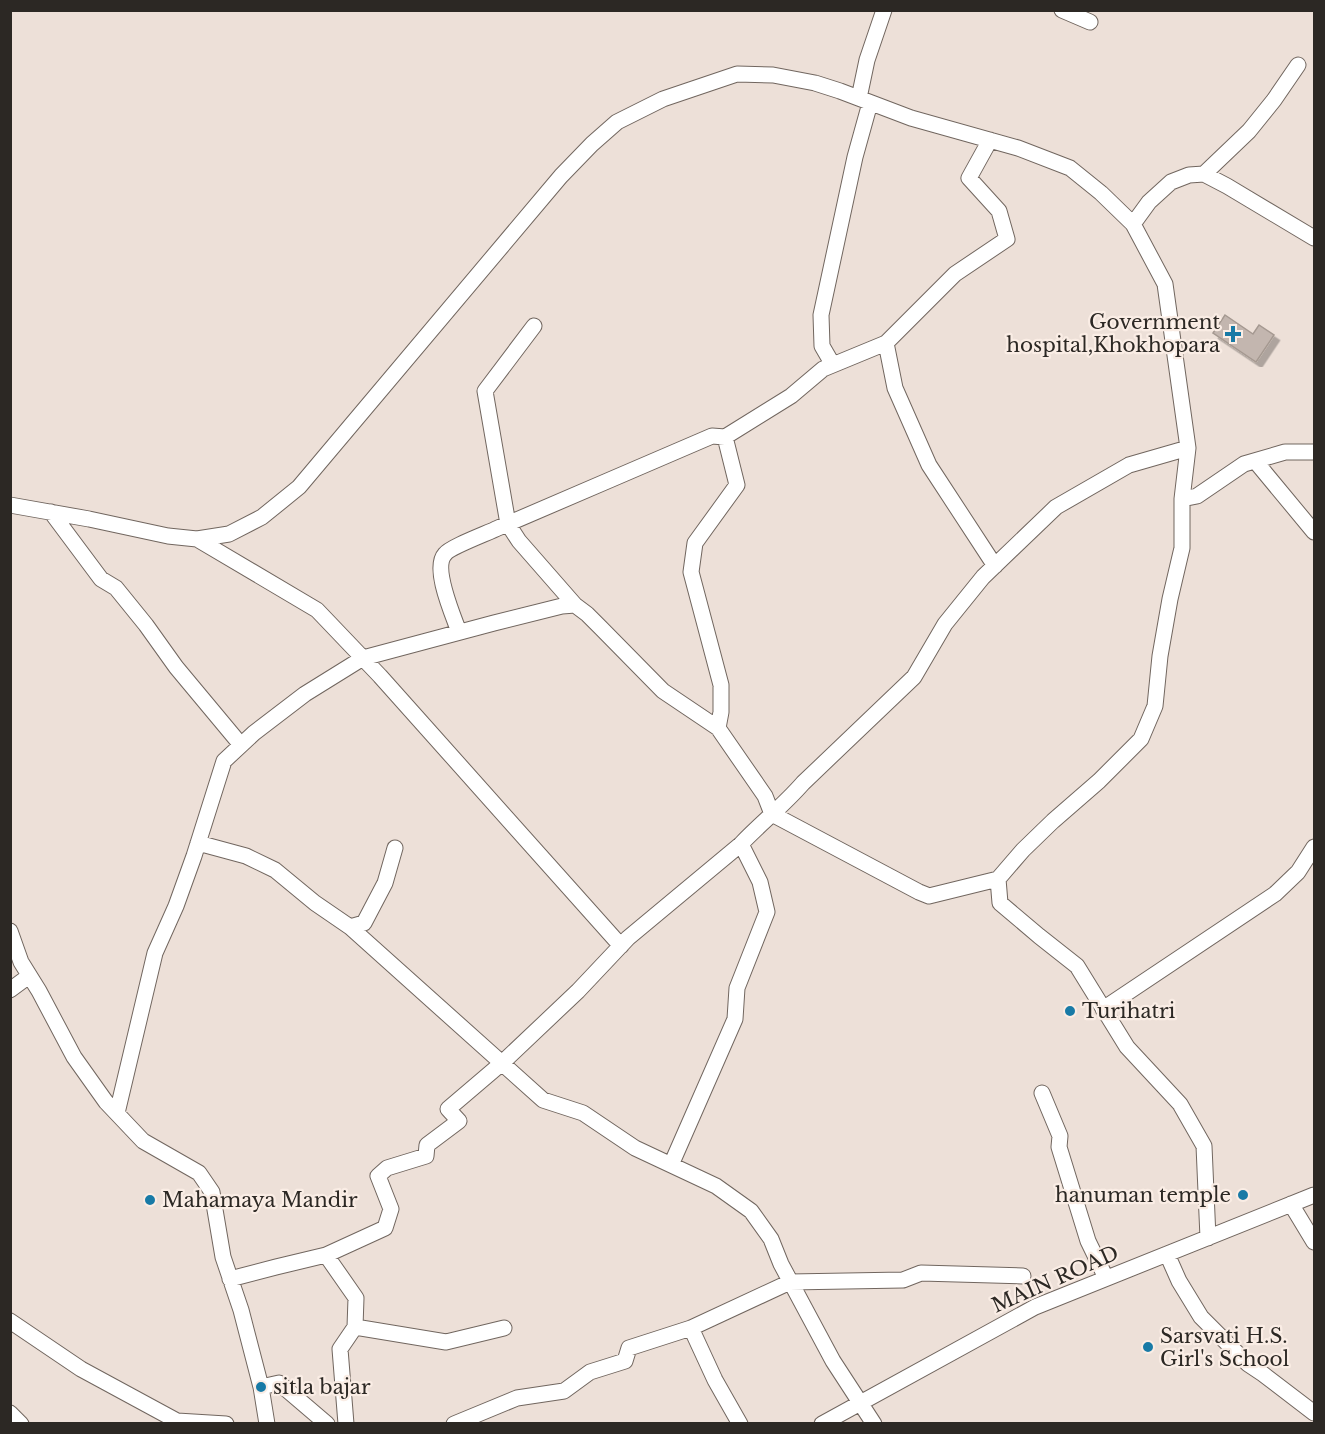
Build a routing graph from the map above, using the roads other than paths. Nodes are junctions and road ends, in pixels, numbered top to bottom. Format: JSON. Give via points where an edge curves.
{"nodes":[{"id":1,"x":884,"y":10,"type":"edge"},
{"id":2,"x":1062,"y":10,"type":"edge"},
{"id":3,"x":1090,"y":22,"type":"dead end"},
{"id":4,"x":1298,"y":65,"type":"dead end"},
{"id":5,"x":864,"y":100,"type":"junction"},
{"id":6,"x":990,"y":140,"type":"junction"},
{"id":7,"x":1204,"y":174,"type":"junction"},
{"id":8,"x":1133,"y":224,"type":"junction"},
{"id":9,"x":1314,"y":238,"type":"edge"},
{"id":10,"x":534,"y":327,"type":"dead end"},
{"id":11,"x":886,"y":344,"type":"junction"},
{"id":12,"x":833,"y":365,"type":"junction"},
{"id":13,"x":725,"y":437,"type":"junction"},
{"id":14,"x":1188,"y":448,"type":"junction"},
{"id":15,"x":1314,"y":452,"type":"edge"},
{"id":16,"x":1256,"y":462,"type":"junction"},
{"id":17,"x":1182,"y":499,"type":"junction"},
{"id":18,"x":10,"y":505,"type":"edge"},
{"id":19,"x":51,"y":512,"type":"junction"},
{"id":20,"x":508,"y":524,"type":"junction"},
{"id":21,"x":1314,"y":532,"type":"edge"},
{"id":22,"x":197,"y":538,"type":"junction"},
{"id":23,"x":996,"y":566,"type":"junction"},
{"id":24,"x":575,"y":605,"type":"junction"},
{"id":25,"x":459,"y":632,"type":"junction"},
{"id":26,"x":363,"y":658,"type":"junction"},
{"id":27,"x":718,"y":728,"type":"junction"},
{"id":28,"x":241,"y":745,"type":"junction"},
{"id":29,"x":772,"y":814,"type":"junction"},
{"id":30,"x":198,"y":843,"type":"junction"},
{"id":31,"x":741,"y":844,"type":"junction"},
{"id":32,"x":1314,"y":847,"type":"edge"},
{"id":33,"x":394,"y":848,"type":"dead end"},
{"id":34,"x":998,"y":879,"type":"junction"},
{"id":35,"x":350,"y":927,"type":"junction"},
{"id":36,"x":10,"y":932,"type":"edge"},
{"id":37,"x":621,"y":946,"type":"junction"},
{"id":38,"x":29,"y":976,"type":"junction"},
{"id":39,"x":10,"y":990,"type":"edge"},
{"id":40,"x":1103,"y":1009,"type":"junction"},
{"id":41,"x":502,"y":1064,"type":"junction"},
{"id":42,"x":1042,"y":1093,"type":"dead end"},
{"id":43,"x":117,"y":1113,"type":"junction"},
{"id":44,"x":671,"y":1165,"type":"junction"},
{"id":45,"x":1314,"y":1195,"type":"edge"},
{"id":46,"x":1291,"y":1204,"type":"junction"},
{"id":47,"x":1208,"y":1238,"type":"junction"},
{"id":48,"x":1314,"y":1242,"type":"edge"},
{"id":49,"x":1167,"y":1254,"type":"junction"},
{"id":50,"x":326,"y":1255,"type":"junction"},
{"id":51,"x":1023,"y":1276,"type":"dead end"},
{"id":52,"x":1106,"y":1278,"type":"junction"},
{"id":53,"x":230,"y":1279,"type":"junction"},
{"id":54,"x":790,"y":1282,"type":"junction"},
{"id":55,"x":10,"y":1321,"type":"edge"},
{"id":56,"x":356,"y":1326,"type":"junction"},
{"id":57,"x":504,"y":1328,"type":"dead end"},
{"id":58,"x":691,"y":1328,"type":"junction"},
{"id":59,"x":261,"y":1387,"type":"junction"},
{"id":60,"x":861,"y":1402,"type":"junction"},
{"id":61,"x":10,"y":1413,"type":"edge"},
{"id":62,"x":1314,"y":1413,"type":"edge"},
{"id":63,"x":176,"y":1422,"type":"edge"},
{"id":64,"x":21,"y":1424,"type":"edge"},
{"id":65,"x":226,"y":1424,"type":"edge"},
{"id":66,"x":267,"y":1424,"type":"edge"},
{"id":67,"x":327,"y":1424,"type":"edge"},
{"id":68,"x":346,"y":1424,"type":"edge"},
{"id":69,"x":454,"y":1424,"type":"edge"},
{"id":70,"x":740,"y":1424,"type":"edge"},
{"id":71,"x":822,"y":1424,"type":"edge"},
{"id":72,"x":874,"y":1424,"type":"edge"}],
"edges":[{"from":1,"to":5,"type":"street","via":[[867,60]]},
{"from":2,"to":3,"type":"street"},
{"from":4,"to":7,"type":"street","via":[[1249,131]]},
{"from":5,"to":6,"type":"street"},
{"from":5,"to":12,"type":"street","via":[[821,315],[822,346]]},
{"from":5,"to":22,"type":"street","via":[[794,78],[736,74],[663,99],[617,122],[561,176],[298,488],[262,517],[230,534]]},
{"from":6,"to":8,"type":"street","via":[[1070,168]]},
{"from":6,"to":11,"type":"street","via":[[969,178],[999,211],[1007,239],[955,274]]},
{"from":7,"to":8,"type":"street","via":[[1170,182]]},
{"from":7,"to":9,"type":"street"},
{"from":8,"to":14,"type":"street","via":[[1165,284]]},
{"from":10,"to":20,"type":"street","via":[[485,391]]},
{"from":11,"to":12,"type":"street"},
{"from":11,"to":23,"type":"street","via":[[895,388],[930,465]]},
{"from":12,"to":13,"type":"street"},
{"from":13,"to":20,"type":"street","via":[[712,436]]},
{"from":13,"to":27,"type":"street","via":[[737,485],[695,543],[691,572],[721,685]]},
{"from":14,"to":17,"type":"street"},
{"from":14,"to":23,"type":"street","via":[[1130,465],[1056,507]]},
{"from":15,"to":16,"type":"street","via":[[1285,452]]},
{"from":16,"to":17,"type":"street","via":[[1244,465],[1197,496]]},
{"from":16,"to":21,"type":"street"},
{"from":17,"to":34,"type":"street","via":[[1182,548],[1160,656],[1155,706],[1141,739],[1023,850]]},
{"from":18,"to":19,"type":"street"},
{"from":19,"to":22,"type":"street","via":[[168,536]]},
{"from":19,"to":28,"type":"street","via":[[101,579],[116,588]]},
{"from":20,"to":24,"type":"street"},
{"from":20,"to":25,"type":"street","via":[[445,554],[441,578]]},
{"from":22,"to":26,"type":"street","via":[[317,610]]},
{"from":23,"to":29,"type":"street","via":[[945,624],[914,677]]},
{"from":24,"to":25,"type":"street"},
{"from":24,"to":27,"type":"street","via":[[663,691]]},
{"from":25,"to":26,"type":"street"},
{"from":26,"to":28,"type":"street","via":[[305,694]]},
{"from":26,"to":37,"type":"street"},
{"from":27,"to":29,"type":"street","via":[[765,796]]},
{"from":28,"to":30,"type":"street","via":[[224,761]]},
{"from":29,"to":31,"type":"street"},
{"from":29,"to":34,"type":"street","via":[[929,896]]},
{"from":30,"to":35,"type":"street","via":[[246,856],[275,870]]},
{"from":30,"to":43,"type":"street","via":[[155,953]]},
{"from":31,"to":37,"type":"street"},
{"from":31,"to":44,"type":"street","via":[[760,882],[767,912],[737,988],[735,1019]]},
{"from":32,"to":40,"type":"street","via":[[1299,872],[1275,894]]},
{"from":33,"to":35,"type":"street","via":[[385,883],[364,923]]},
{"from":34,"to":40,"type":"street","via":[[1000,903],[1077,966]]},
{"from":35,"to":41,"type":"street"},
{"from":36,"to":38,"type":"street"},
{"from":37,"to":41,"type":"street"},
{"from":38,"to":39,"type":"street"},
{"from":38,"to":43,"type":"street","via":[[74,1057]]},
{"from":40,"to":47,"type":"street","via":[[1127,1047],[1180,1104],[1204,1146]]},
{"from":41,"to":44,"type":"street","via":[[543,1100],[583,1113],[635,1148]]},
{"from":41,"to":50,"type":"street","via":[[448,1109],[459,1120],[427,1145],[426,1156],[387,1168],[378,1176],[391,1209],[385,1228]]},
{"from":42,"to":52,"type":"street","via":[[1060,1136],[1059,1147],[1088,1241]]},
{"from":43,"to":53,"type":"street","via":[[143,1142],[199,1173],[212,1192]]},
{"from":44,"to":54,"type":"street","via":[[716,1186],[751,1211],[771,1239]]},
{"from":45,"to":46,"type":"street","name":"MAIN ROAD"},
{"from":46,"to":47,"type":"street","name":"MAIN ROAD"},
{"from":46,"to":48,"type":"street"},
{"from":47,"to":49,"type":"street","name":"MAIN ROAD"},
{"from":49,"to":52,"type":"street","name":"MAIN ROAD"},
{"from":49,"to":62,"type":"street","via":[[1202,1317],[1248,1364]]},
{"from":50,"to":53,"type":"street"},
{"from":50,"to":56,"type":"street","via":[[356,1298]]},
{"from":51,"to":54,"type":"street","via":[[921,1273],[903,1280]]},
{"from":52,"to":60,"type":"street","name":"MAIN ROAD","via":[[1035,1307]]},
{"from":53,"to":59,"type":"street"},
{"from":54,"to":58,"type":"street"},
{"from":54,"to":60,"type":"street","via":[[832,1361]]},
{"from":55,"to":63,"type":"street","via":[[81,1369]]},
{"from":56,"to":57,"type":"street","via":[[446,1342]]},
{"from":56,"to":68,"type":"street","via":[[340,1349]]},
{"from":58,"to":69,"type":"street","via":[[629,1348],[625,1361],[590,1372],[564,1391],[517,1398]]},
{"from":58,"to":70,"type":"street"},
{"from":59,"to":66,"type":"street"},
{"from":59,"to":67,"type":"street","via":[[279,1383]]},
{"from":60,"to":71,"type":"street","name":"MAIN ROAD"},
{"from":60,"to":72,"type":"street"},
{"from":61,"to":64,"type":"street"},
{"from":63,"to":65,"type":"street"}]}
